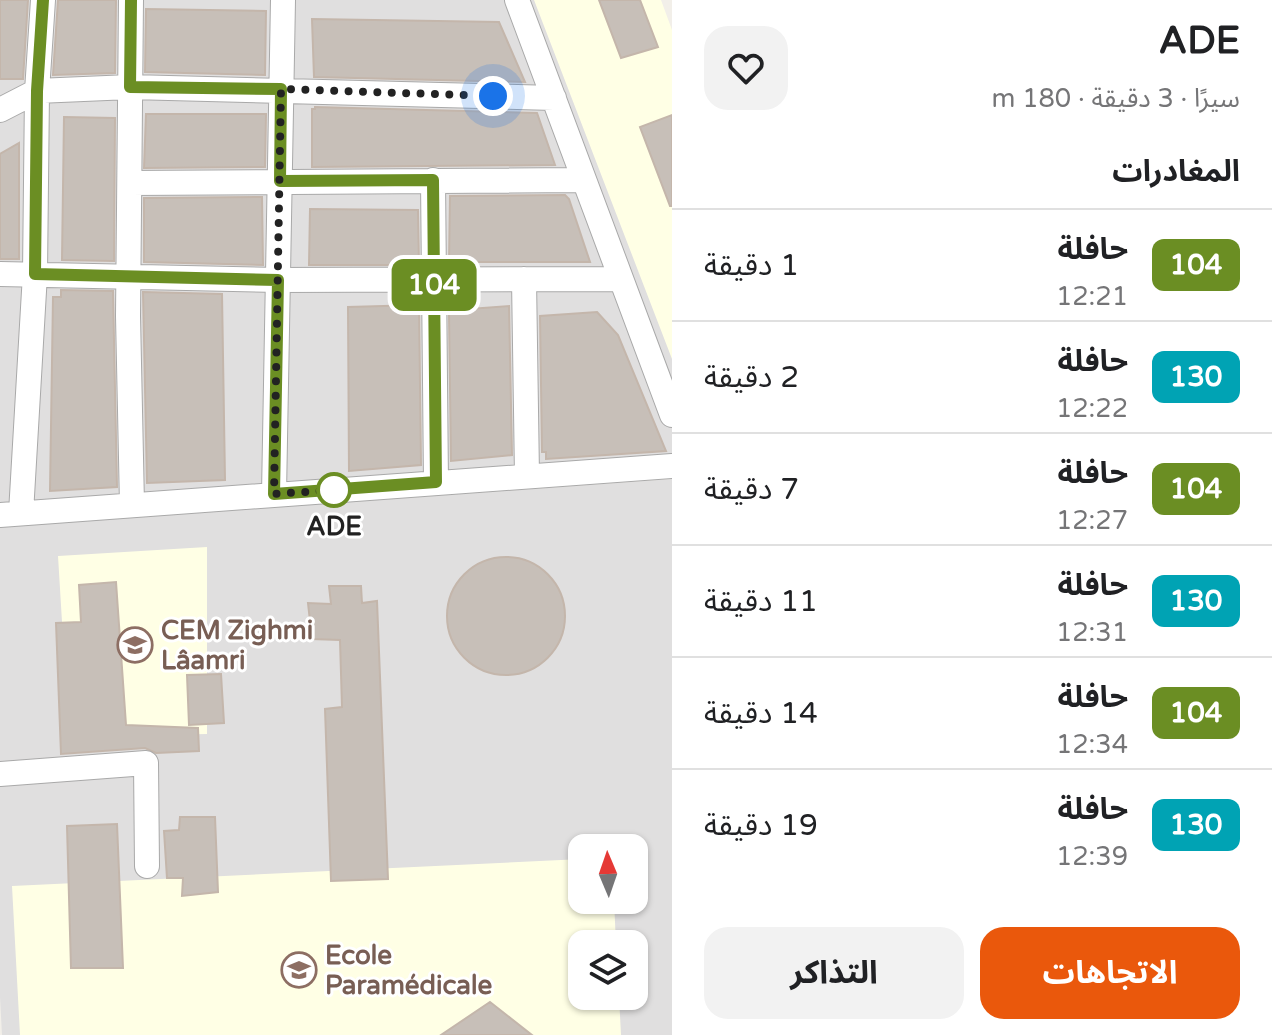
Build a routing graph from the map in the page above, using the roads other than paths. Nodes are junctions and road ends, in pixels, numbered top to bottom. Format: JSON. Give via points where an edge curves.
{"nodes":[{"id":1,"x":43,"y":0,"type":"edge"},
{"id":2,"x":131,"y":0,"type":"edge"},
{"id":3,"x":283,"y":0,"type":"edge"},
{"id":4,"x":517,"y":0,"type":"edge"},
{"id":5,"x":130,"y":87,"type":"junction"},
{"id":6,"x":281,"y":89,"type":"junction"},
{"id":7,"x":37,"y":91,"type":"junction"},
{"id":8,"x":554,"y":98,"type":"junction"},
{"id":9,"x":0,"y":110,"type":"edge"},
{"id":10,"x":433,"y":180,"type":"junction"},
{"id":11,"x":584,"y":180,"type":"junction"},
{"id":12,"x":280,"y":181,"type":"junction"},
{"id":13,"x":130,"y":183,"type":"junction"},
{"id":14,"x":0,"y":274,"type":"edge"},
{"id":15,"x":35,"y":274,"type":"junction"},
{"id":16,"x":129,"y":278,"type":"junction"},
{"id":17,"x":434,"y":278,"type":"junction"},
{"id":18,"x":524,"y":279,"type":"junction"},
{"id":19,"x":621,"y":279,"type":"junction"},
{"id":20,"x":278,"y":280,"type":"junction"},
{"id":21,"x":672,"y":415,"type":"edge"},
{"id":22,"x":672,"y":466,"type":"edge"},
{"id":23,"x":527,"y":476,"type":"junction"},
{"id":24,"x":436,"y":482,"type":"junction"},
{"id":25,"x":274,"y":494,"type":"junction"},
{"id":26,"x":132,"y":505,"type":"junction"},
{"id":27,"x":10,"y":514,"type":"edge"},
{"id":28,"x":0,"y":774,"type":"edge"},
{"id":29,"x":147,"y":866,"type":"dead end"}],
"edges":[{"from":1,"to":7,"type":"street"},
{"from":2,"to":5,"type":"street"},
{"from":3,"to":6,"type":"street"},
{"from":4,"to":8,"type":"street"},
{"from":5,"to":6,"type":"street"},
{"from":5,"to":7,"type":"street"},
{"from":5,"to":13,"type":"street"},
{"from":6,"to":8,"type":"street"},
{"from":6,"to":12,"type":"street"},
{"from":7,"to":9,"type":"street"},
{"from":7,"to":15,"type":"street"},
{"from":8,"to":11,"type":"street"},
{"from":10,"to":11,"type":"street"},
{"from":10,"to":12,"type":"street"},
{"from":10,"to":17,"type":"street"},
{"from":11,"to":19,"type":"street"},
{"from":12,"to":13,"type":"street"},
{"from":12,"to":20,"type":"street"},
{"from":13,"to":16,"type":"street"},
{"from":14,"to":15,"type":"street"},
{"from":15,"to":16,"type":"street"},
{"from":15,"to":27,"type":"street"},
{"from":16,"to":20,"type":"street"},
{"from":16,"to":26,"type":"street"},
{"from":17,"to":18,"type":"street"},
{"from":17,"to":20,"type":"street"},
{"from":17,"to":24,"type":"street"},
{"from":18,"to":19,"type":"street"},
{"from":18,"to":23,"type":"street"},
{"from":19,"to":21,"type":"street"},
{"from":20,"to":25,"type":"street"},
{"from":22,"to":23,"type":"street"},
{"from":23,"to":24,"type":"street"},
{"from":24,"to":25,"type":"street"},
{"from":25,"to":26,"type":"street"},
{"from":26,"to":27,"type":"street"},
{"from":28,"to":29,"type":"street","via":[[146,763]]}]}
